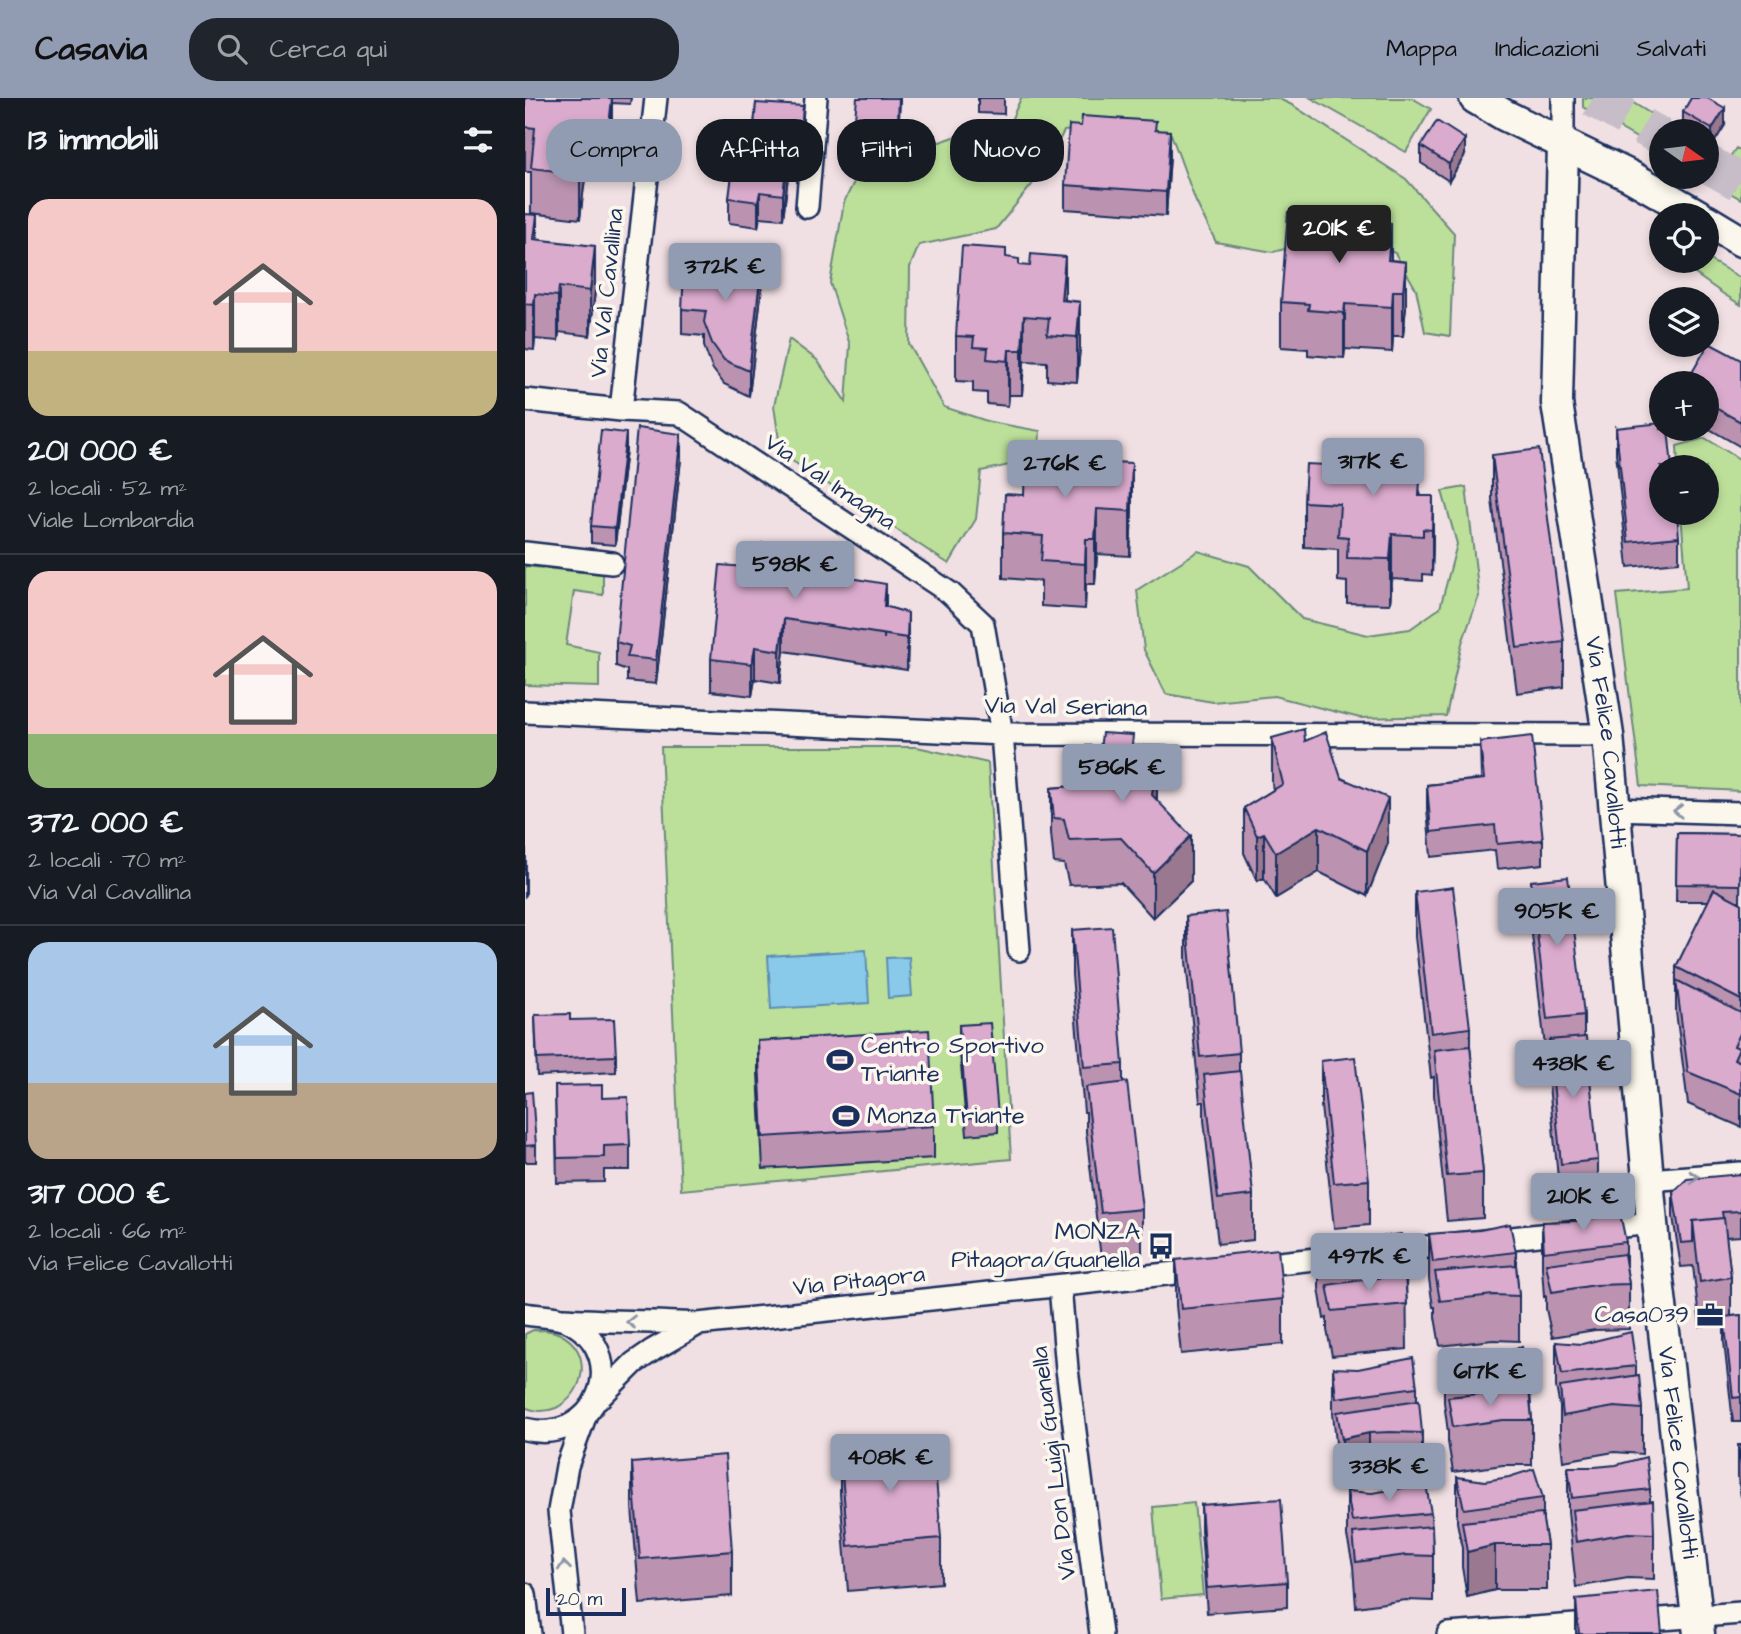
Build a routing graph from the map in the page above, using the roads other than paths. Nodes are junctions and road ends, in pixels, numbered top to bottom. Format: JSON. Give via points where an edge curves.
{"nodes":[{"id":1,"x":656,"y":98,"type":"edge"},
{"id":2,"x":816,"y":98,"type":"edge"},
{"id":3,"x":1475,"y":98,"type":"edge"},
{"id":4,"x":1563,"y":98,"type":"edge"},
{"id":5,"x":1563,"y":144,"type":"junction"},
{"id":6,"x":1677,"y":203,"type":"edge"},
{"id":7,"x":807,"y":206,"type":"dead end"},
{"id":8,"x":1719,"y":227,"type":"edge"},
{"id":9,"x":1741,"y":240,"type":"edge"},
{"id":10,"x":525,"y":400,"type":"edge"},
{"id":11,"x":621,"y":410,"type":"junction"},
{"id":12,"x":525,"y":553,"type":"edge"},
{"id":13,"x":612,"y":563,"type":"dead end"},
{"id":14,"x":525,"y":712,"type":"edge"},
{"id":15,"x":1002,"y":734,"type":"junction"},
{"id":16,"x":1608,"y":734,"type":"junction"},
{"id":17,"x":1615,"y":809,"type":"junction"},
{"id":18,"x":1741,"y":813,"type":"edge"},
{"id":19,"x":1019,"y":950,"type":"dead end"},
{"id":20,"x":1741,"y":1173,"type":"edge"},
{"id":21,"x":1648,"y":1181,"type":"junction"},
{"id":22,"x":1652,"y":1223,"type":"junction"},
{"id":23,"x":1060,"y":1286,"type":"junction"},
{"id":24,"x":539,"y":1317,"type":"edge"},
{"id":25,"x":698,"y":1324,"type":"junction"},
{"id":26,"x":590,"y":1409,"type":"junction"},
{"id":27,"x":525,"y":1429,"type":"edge"},
{"id":28,"x":525,"y":1594,"type":"edge"},
{"id":29,"x":1741,"y":1613,"type":"edge"},
{"id":30,"x":1699,"y":1625,"type":"edge"},
{"id":31,"x":530,"y":1634,"type":"edge"},
{"id":32,"x":572,"y":1634,"type":"edge"},
{"id":33,"x":1101,"y":1634,"type":"edge"},
{"id":34,"x":1448,"y":1634,"type":"edge"}],
"edges":[{"from":1,"to":11,"type":"street","name":"Via Val Cavallina"},
{"from":2,"to":7,"type":"street"},
{"from":3,"to":5,"type":"street"},
{"from":4,"to":5,"type":"street"},
{"from":5,"to":6,"type":"street"},
{"from":5,"to":16,"type":"street","name":"Via Felice Cavallotti","via":[[1557,403]]},
{"from":8,"to":9,"type":"street"},
{"from":10,"to":11,"type":"street","name":"Via Val Imagna"},
{"from":11,"to":15,"type":"street","name":"Via Val Imagna","via":[[679,413],[950,593],[983,624]]},
{"from":12,"to":13,"type":"street"},
{"from":14,"to":15,"type":"street","name":"Via Val Seriana"},
{"from":15,"to":16,"type":"street","name":"Via Val Seriana"},
{"from":15,"to":19,"type":"street","name":"Via Val Imagna"},
{"from":16,"to":17,"type":"street","name":"Via Felice Cavallotti"},
{"from":18,"to":17,"type":"street","one_way":true},
{"from":17,"to":21,"type":"street","name":"Via Felice Cavallotti"},
{"from":21,"to":20,"type":"street","one_way":true},
{"from":21,"to":22,"type":"street","name":"Via Felice Cavallotti"},
{"from":22,"to":23,"type":"street","name":"Via Pitagora"},
{"from":22,"to":30,"type":"street","name":"Via Felice Cavallotti"},
{"from":23,"to":25,"type":"street","name":"Via Pitagora"},
{"from":23,"to":33,"type":"street","name":"Via Don Luigi Guanella"},
{"from":25,"to":24,"type":"street","name":"Via Pitagora","one_way":true},
{"from":24,"to":26,"type":"street","via":[[575,1325],[594,1344],[602,1372],[599,1394]]},
{"from":25,"to":26,"type":"street","name":"Via Pitagora","via":[[634,1363]]},
{"from":26,"to":27,"type":"street","via":[[569,1427],[553,1432]]},
{"from":32,"to":26,"type":"street","one_way":true,"via":[[559,1511],[568,1466]]},
{"from":28,"to":31,"type":"street"},
{"from":29,"to":30,"type":"street"},
{"from":30,"to":34,"type":"street"}]}
